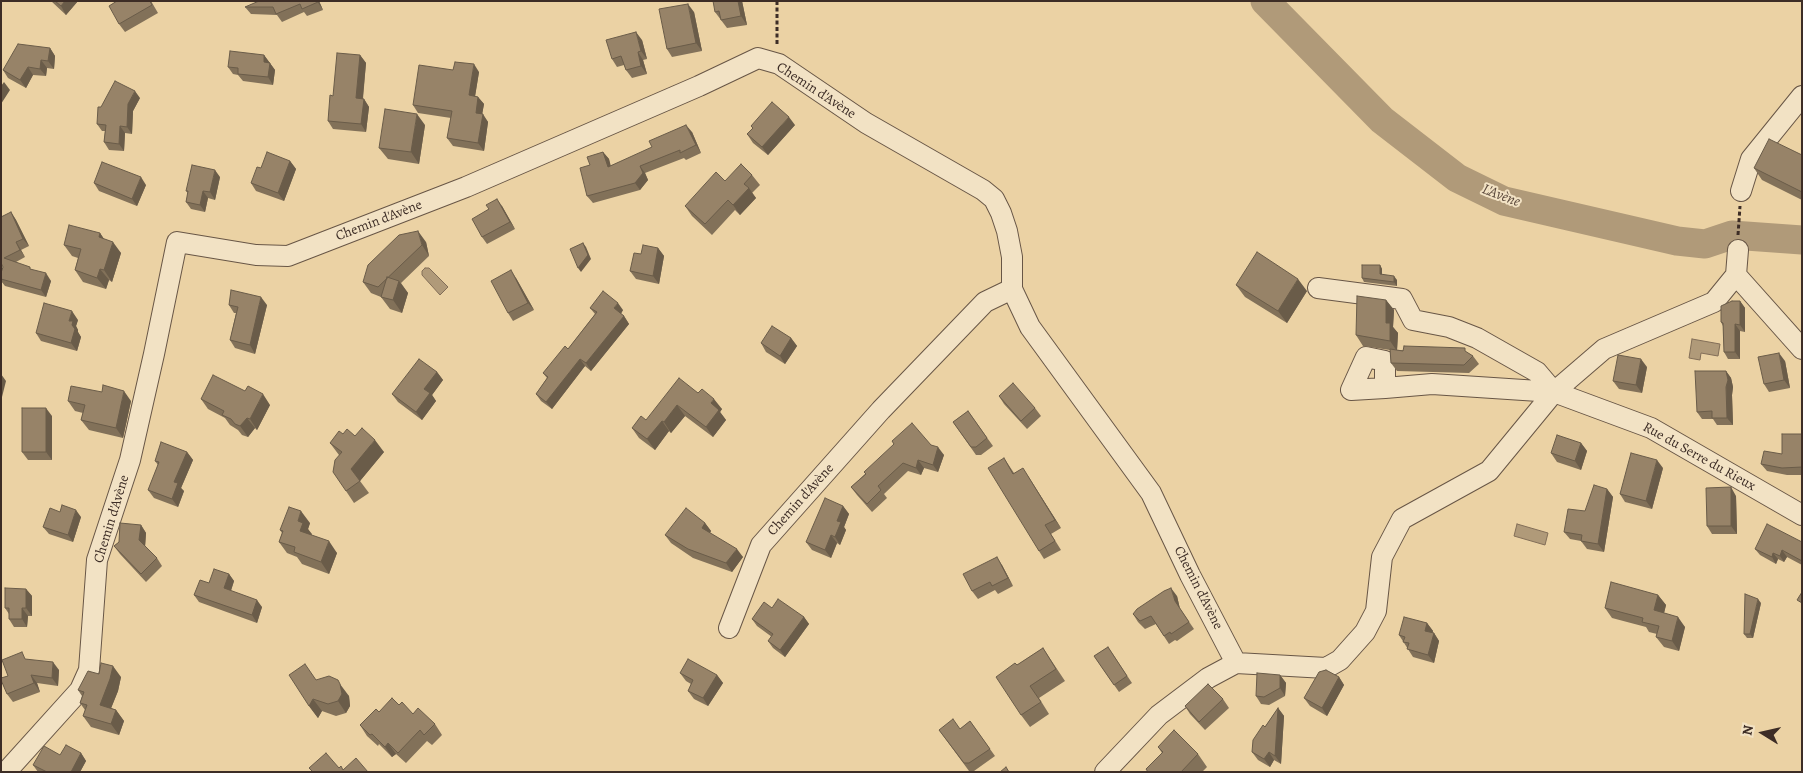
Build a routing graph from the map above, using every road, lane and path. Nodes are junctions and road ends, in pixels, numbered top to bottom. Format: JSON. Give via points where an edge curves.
{"nodes":[{"id":1,"x":777,"y":1,"type":"edge"},
{"id":2,"x":779,"y":64,"type":"junction"},
{"id":3,"x":1802,"y":96,"type":"edge"},
{"id":4,"x":1741,"y":191,"type":"joint"},
{"id":5,"x":1738,"y":250,"type":"joint"},
{"id":6,"x":1736,"y":275,"type":"junction"},
{"id":7,"x":1318,"y":288,"type":"dead end"},
{"id":8,"x":1012,"y":289,"type":"junction"},
{"id":9,"x":1802,"y":348,"type":"edge"},
{"id":10,"x":1385,"y":388,"type":"dead end"},
{"id":11,"x":1554,"y":392,"type":"junction"},
{"id":12,"x":1802,"y":515,"type":"edge"},
{"id":13,"x":729,"y":628,"type":"dead end"},
{"id":14,"x":1236,"y":663,"type":"junction"},
{"id":15,"x":6,"y":772,"type":"edge"},
{"id":16,"x":1104,"y":772,"type":"edge"}],
"edges":[{"from":1,"to":2,"type":"path"},
{"from":2,"to":8,"type":"street","name":"Chemin d'Avène","via":[[866,123],[994,199],[1008,231]]},
{"from":2,"to":15,"type":"street","name":"Chemin d'Avène","via":[[758,58],[466,187],[288,256],[256,255],[177,242],[130,460],[97,560],[89,670],[80,690]]},
{"from":3,"to":4,"type":"street","via":[[1751,159]]},
{"from":4,"to":5,"type":"path"},
{"from":5,"to":6,"type":"street"},
{"from":6,"to":9,"type":"street"},
{"from":6,"to":11,"type":"street","via":[[1714,302],[1604,349]]},
{"from":7,"to":11,"type":"street","via":[[1402,299],[1414,320],[1449,327],[1477,338],[1536,372]]},
{"from":8,"to":13,"type":"street","name":"Chemin d'Avène","via":[[985,302],[881,410],[761,546]]},
{"from":8,"to":14,"type":"street","name":"Chemin d'Avène","via":[[1030,327],[1151,493]]},
{"from":10,"to":11,"type":"street","name":"Rue du Serre du Rieux","via":[[1432,384]]},
{"from":11,"to":12,"type":"street","name":"Rue du Serre du Rieux","via":[[1652,428]]},
{"from":11,"to":14,"type":"street","via":[[1489,471],[1402,519],[1382,557],[1376,610],[1365,632],[1340,660],[1326,668]]},
{"from":14,"to":16,"type":"street","via":[[1208,678],[1160,715]]}]}
